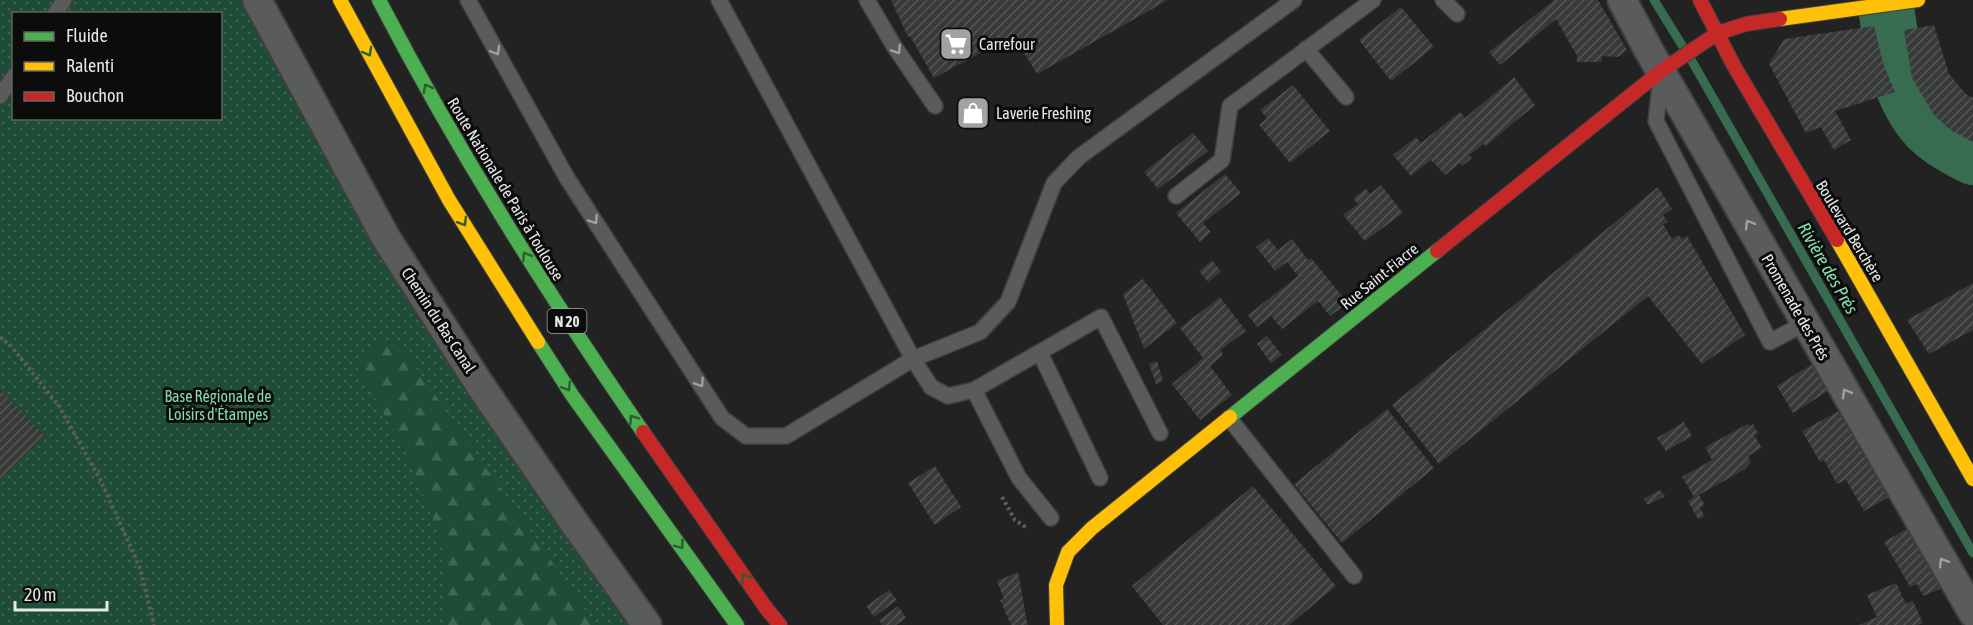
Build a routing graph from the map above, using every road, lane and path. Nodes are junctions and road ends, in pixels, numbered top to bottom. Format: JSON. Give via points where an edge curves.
{"nodes":[{"id":1,"x":257,"y":0,"type":"edge"},
{"id":2,"x":340,"y":0,"type":"edge"},
{"id":3,"x":379,"y":0,"type":"edge"},
{"id":4,"x":468,"y":0,"type":"edge"},
{"id":5,"x":719,"y":0,"type":"edge"},
{"id":6,"x":867,"y":0,"type":"edge"},
{"id":7,"x":1294,"y":0,"type":"edge"},
{"id":8,"x":1373,"y":0,"type":"edge"},
{"id":9,"x":1443,"y":0,"type":"edge"},
{"id":10,"x":1622,"y":0,"type":"edge"},
{"id":11,"x":1700,"y":0,"type":"edge"},
{"id":12,"x":1917,"y":0,"type":"edge"},
{"id":13,"x":1456,"y":14,"type":"dead end"},
{"id":14,"x":1718,"y":33,"type":"junction"},
{"id":15,"x":1306,"y":49,"type":"junction"},
{"id":16,"x":1661,"y":71,"type":"junction"},
{"id":17,"x":12,"y":79,"type":"edge"},
{"id":18,"x":0,"y":96,"type":"edge"},
{"id":19,"x":1346,"y":97,"type":"dead end"},
{"id":20,"x":935,"y":106,"type":"dead end"},
{"id":21,"x":1176,"y":196,"type":"dead end"},
{"id":22,"x":1805,"y":323,"type":"junction"},
{"id":23,"x":0,"y":337,"type":"edge"},
{"id":24,"x":1040,"y":353,"type":"junction"},
{"id":25,"x":913,"y":359,"type":"junction"},
{"id":26,"x":974,"y":390,"type":"junction"},
{"id":27,"x":1229,"y":418,"type":"junction"},
{"id":28,"x":1160,"y":433,"type":"dead end"},
{"id":29,"x":1100,"y":478,"type":"dead end"},
{"id":30,"x":1973,"y":479,"type":"edge"},
{"id":31,"x":1051,"y":518,"type":"dead end"},
{"id":32,"x":1354,"y":576,"type":"dead end"},
{"id":33,"x":1973,"y":613,"type":"edge"},
{"id":34,"x":154,"y":625,"type":"edge"},
{"id":35,"x":647,"y":625,"type":"edge"},
{"id":36,"x":737,"y":625,"type":"edge"},
{"id":37,"x":780,"y":625,"type":"edge"},
{"id":38,"x":1057,"y":625,"type":"edge"}],
"edges":[{"from":1,"to":35,"type":"street","name":"Chemin du Bas Canal","via":[[386,238],[480,385]]},
{"from":2,"to":36,"type":"main road","number":"N 20","one_way":true,"via":[[449,200],[572,395]]},
{"from":37,"to":3,"type":"main road","name":"Route Nationale de Paris à Toulouse","number":"N 20","one_way":true,"via":[[593,362],[466,161]]},
{"from":4,"to":25,"type":"lane","one_way":true,"via":[[567,178],[723,418],[746,436],[786,436]]},
{"from":5,"to":25,"type":"lane"},
{"from":6,"to":20,"type":"lane","one_way":true},
{"from":7,"to":25,"type":"lane","via":[[1080,157],[1054,183],[1008,302],[980,332]]},
{"from":8,"to":15,"type":"lane"},
{"from":9,"to":13,"type":"lane"},
{"from":10,"to":16,"type":"street","name":"Promenade des Prés"},
{"from":11,"to":14,"type":"main road","name":"Boulevard Berchère"},
{"from":12,"to":14,"type":"main road","name":"Rue Saint-Fiacre","via":[[1746,24]]},
{"from":14,"to":16,"type":"main road","name":"Rue Saint-Fiacre"},
{"from":14,"to":30,"type":"main road","name":"Boulevard Berchère"},
{"from":15,"to":19,"type":"lane"},
{"from":15,"to":21,"type":"lane","via":[[1230,106],[1222,160]]},
{"from":22,"to":16,"type":"street","name":"Promenade des Prés","one_way":true},
{"from":16,"to":22,"type":"lane","via":[[1656,121],[1770,342]]},
{"from":16,"to":27,"type":"main road","name":"Rue Saint-Fiacre"},
{"from":17,"to":18,"type":"lane"},
{"from":33,"to":22,"type":"street","name":"Promenade des Prés","one_way":true},
{"from":23,"to":34,"type":"path","via":[[59,405],[101,481],[140,568]]},
{"from":24,"to":26,"type":"lane"},
{"from":24,"to":28,"type":"lane","via":[[1101,317]]},
{"from":24,"to":29,"type":"lane"},
{"from":25,"to":26,"type":"lane","via":[[931,387],[948,396]]},
{"from":26,"to":31,"type":"lane","via":[[1019,477]]},
{"from":27,"to":32,"type":"lane"},
{"from":27,"to":38,"type":"main road","name":"Rue Saint-Fiacre","via":[[1092,528],[1068,552],[1056,585]]}]}
